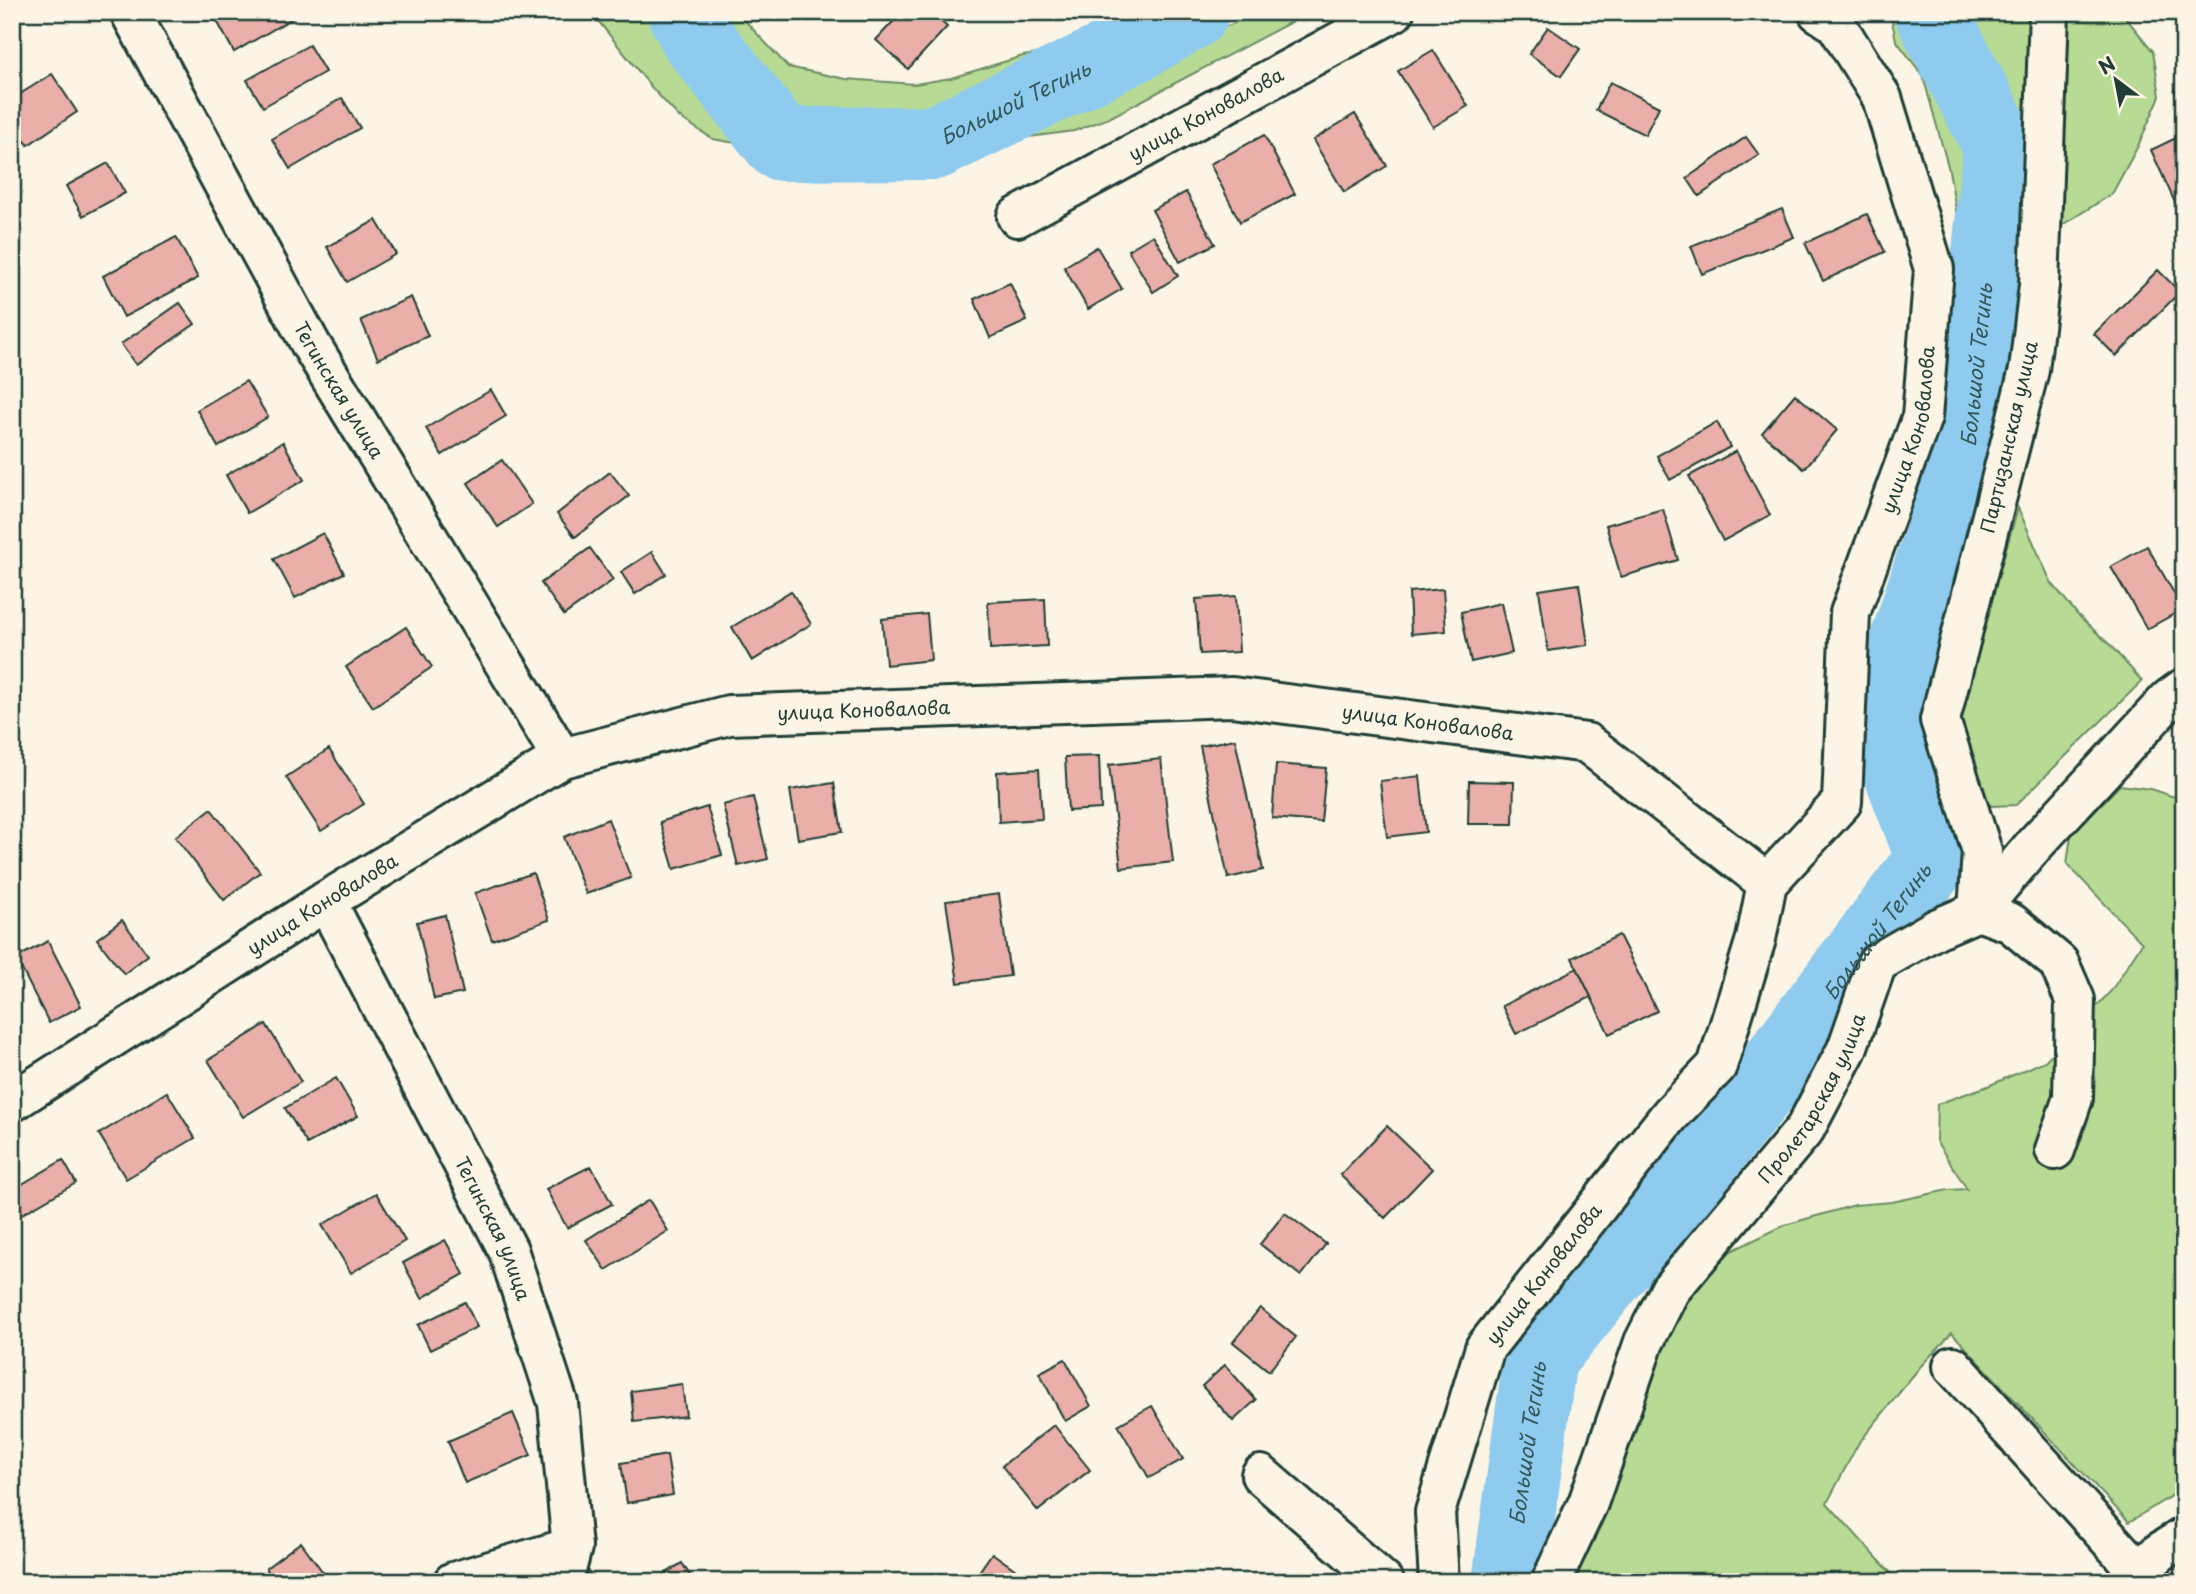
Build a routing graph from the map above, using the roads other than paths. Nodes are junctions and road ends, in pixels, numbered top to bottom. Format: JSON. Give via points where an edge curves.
{"nodes":[{"id":1,"x":130,"y":12,"type":"edge"},
{"id":2,"x":1394,"y":12,"type":"edge"},
{"id":3,"x":1818,"y":12,"type":"edge"},
{"id":4,"x":2049,"y":12,"type":"edge"},
{"id":5,"x":1017,"y":216,"type":"dead end"},
{"id":6,"x":2184,"y":688,"type":"edge"},
{"id":7,"x":562,"y":758,"type":"junction"},
{"id":8,"x":1767,"y":883,"type":"junction"},
{"id":9,"x":326,"y":901,"type":"junction"},
{"id":10,"x":1978,"y":911,"type":"junction"},
{"id":11,"x":12,"y":1102,"type":"edge"},
{"id":12,"x":2055,"y":1150,"type":"dead end"},
{"id":13,"x":1953,"y":1366,"type":"dead end"},
{"id":14,"x":1261,"y":1475,"type":"dead end"},
{"id":15,"x":2184,"y":1537,"type":"edge"},
{"id":16,"x":567,"y":1565,"type":"edge"},
{"id":17,"x":2132,"y":1576,"type":"edge"},
{"id":18,"x":453,"y":1582,"type":"edge"},
{"id":19,"x":1384,"y":1582,"type":"edge"},
{"id":20,"x":1439,"y":1582,"type":"edge"},
{"id":21,"x":1551,"y":1582,"type":"edge"}],
"edges":[{"from":1,"to":7,"type":"street","name":"Тегинская улица","via":[[311,345]]},
{"from":2,"to":5,"type":"street","name":"улица Коновалова"},
{"from":3,"to":8,"type":"street","name":"улица Коновалова","via":[[1836,24],[1882,99],[1934,269],[1922,417],[1850,613],[1842,802]]},
{"from":4,"to":10,"type":"street","name":"Партизанская улица","via":[[2039,285],[2029,370],[1940,720],[1982,850]]},
{"from":6,"to":10,"type":"street","via":[[2034,845]]},
{"from":7,"to":8,"type":"street","name":"улица Коновалова","via":[[729,715],[1232,697],[1587,743]]},
{"from":7,"to":9,"type":"street","name":"улица Коновалова"},
{"from":8,"to":20,"type":"street","name":"улица Коновалова","via":[[1756,939],[1717,1066],[1670,1115],[1485,1348],[1435,1512]]},
{"from":9,"to":11,"type":"street","name":"улица Коновалова"},
{"from":9,"to":16,"type":"street","name":"Тегинская улица","via":[[508,1250],[558,1403]]},
{"from":10,"to":12,"type":"street","via":[[2011,923],[2059,963],[2075,1000],[2073,1098]]},
{"from":10,"to":21,"type":"street","name":"Пролетарская улица","via":[[1877,963],[1847,1049],[1805,1129],[1670,1290],[1644,1342],[1588,1503]]},
{"from":13,"to":17,"type":"street"},
{"from":14,"to":19,"type":"street"},
{"from":15,"to":17,"type":"street"},
{"from":16,"to":18,"type":"street"}]}
